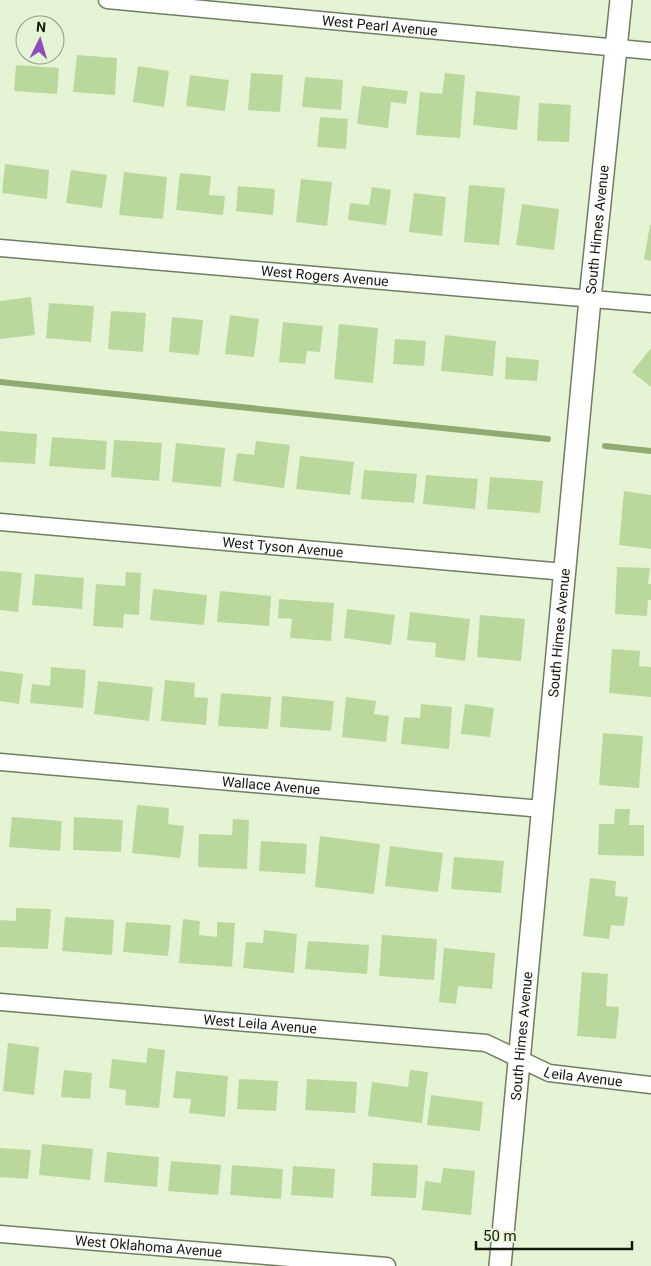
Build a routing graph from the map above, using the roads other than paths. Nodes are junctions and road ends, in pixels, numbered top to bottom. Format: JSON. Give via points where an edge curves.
{"nodes":[{"id":1,"x":107,"y":0,"type":"edge"},
{"id":2,"x":621,"y":0,"type":"edge"},
{"id":3,"x":616,"y":47,"type":"junction"},
{"id":4,"x":651,"y":51,"type":"edge"},
{"id":5,"x":0,"y":248,"type":"edge"},
{"id":6,"x":590,"y":299,"type":"junction"},
{"id":7,"x":651,"y":304,"type":"edge"},
{"id":8,"x":0,"y":522,"type":"edge"},
{"id":9,"x":565,"y":572,"type":"junction"},
{"id":10,"x":0,"y":762,"type":"edge"},
{"id":11,"x":542,"y":809,"type":"junction"},
{"id":12,"x":0,"y":1002,"type":"edge"},
{"id":13,"x":518,"y":1058,"type":"junction"},
{"id":14,"x":651,"y":1085,"type":"edge"},
{"id":15,"x":0,"y":1234,"type":"edge"},
{"id":16,"x":387,"y":1266,"type":"edge"},
{"id":17,"x":500,"y":1266,"type":"edge"}],
"edges":[{"from":1,"to":3,"type":"street","name":"West Pearl Avenue"},
{"from":2,"to":3,"type":"street","name":"South Himes Avenue"},
{"from":3,"to":4,"type":"street","name":"West Pearl Avenue"},
{"from":3,"to":6,"type":"street","name":"South Himes Avenue"},
{"from":5,"to":6,"type":"street","name":"West Rogers Avenue"},
{"from":6,"to":7,"type":"street","name":"West Rogers Avenue"},
{"from":6,"to":9,"type":"street","name":"South Himes Avenue"},
{"from":8,"to":9,"type":"street","name":"West Tyson Avenue"},
{"from":9,"to":11,"type":"street","name":"South Himes Avenue"},
{"from":10,"to":11,"type":"street","name":"Wallace Avenue"},
{"from":11,"to":13,"type":"street","name":"South Himes Avenue"},
{"from":12,"to":13,"type":"street","name":"West Leila Avenue","via":[[486,1043]]},
{"from":13,"to":14,"type":"street","name":"Leila Avenue","via":[[549,1073]]},
{"from":13,"to":17,"type":"street","name":"South Himes Avenue"},
{"from":15,"to":16,"type":"street","name":"West Oklahoma Avenue"}]}
